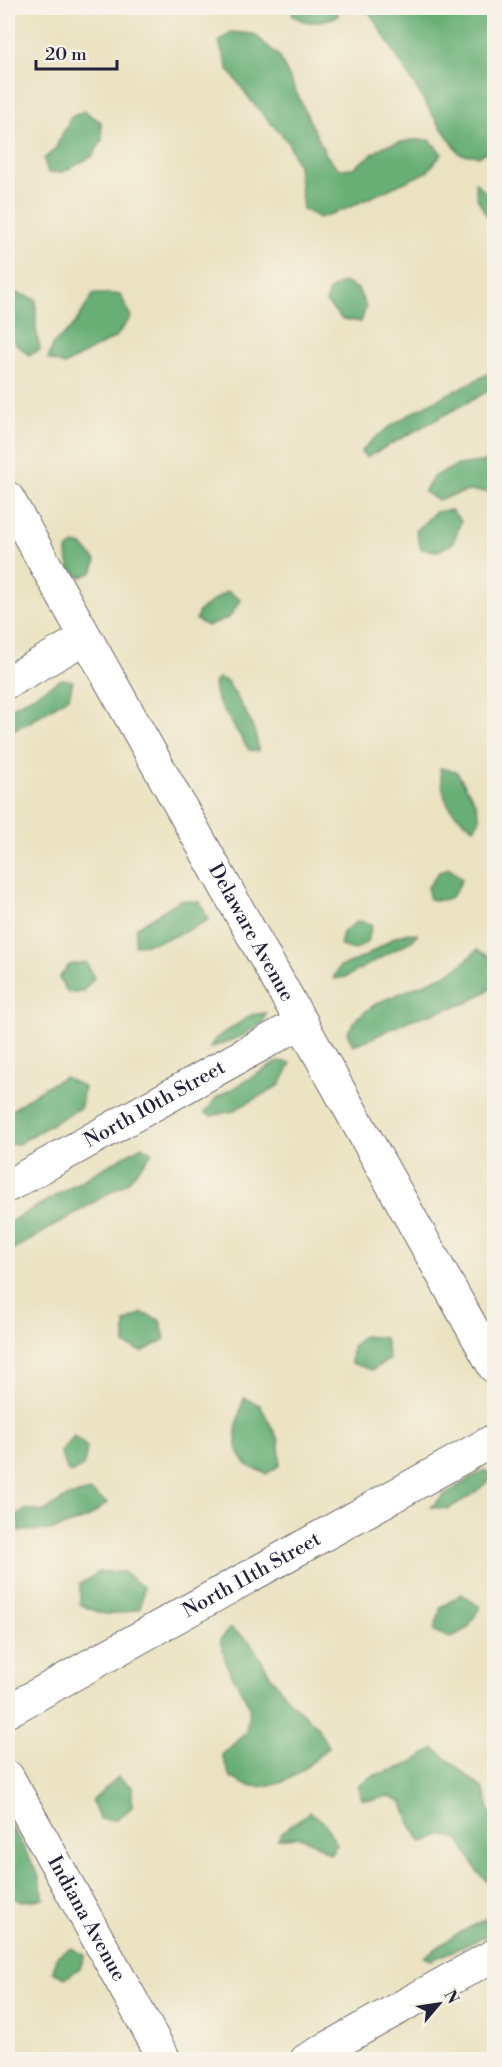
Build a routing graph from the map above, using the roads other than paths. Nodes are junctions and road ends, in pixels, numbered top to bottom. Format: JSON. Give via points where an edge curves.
{"nodes":[{"id":1,"x":8,"y":498,"type":"edge"},
{"id":2,"x":85,"y":638,"type":"junction"},
{"id":3,"x":8,"y":682,"type":"edge"},
{"id":4,"x":302,"y":1022,"type":"junction"},
{"id":5,"x":8,"y":1186,"type":"edge"},
{"id":6,"x":495,"y":1367,"type":"edge"},
{"id":7,"x":495,"y":1440,"type":"edge"},
{"id":8,"x":8,"y":1711,"type":"edge"},
{"id":9,"x":8,"y":1777,"type":"edge"},
{"id":10,"x":495,"y":1955,"type":"edge"},
{"id":11,"x":165,"y":2060,"type":"edge"},
{"id":12,"x":306,"y":2060,"type":"edge"}],
"edges":[{"from":1,"to":2,"type":"street","name":"Delaware Avenue"},
{"from":2,"to":3,"type":"street"},
{"from":2,"to":4,"type":"street","name":"Delaware Avenue"},
{"from":4,"to":5,"type":"street","name":"North 10th Street"},
{"from":4,"to":6,"type":"street","name":"Delaware Avenue"},
{"from":7,"to":8,"type":"street","name":"North 11th Street"},
{"from":9,"to":11,"type":"street","name":"Indiana Avenue"},
{"from":10,"to":12,"type":"street"}]}
